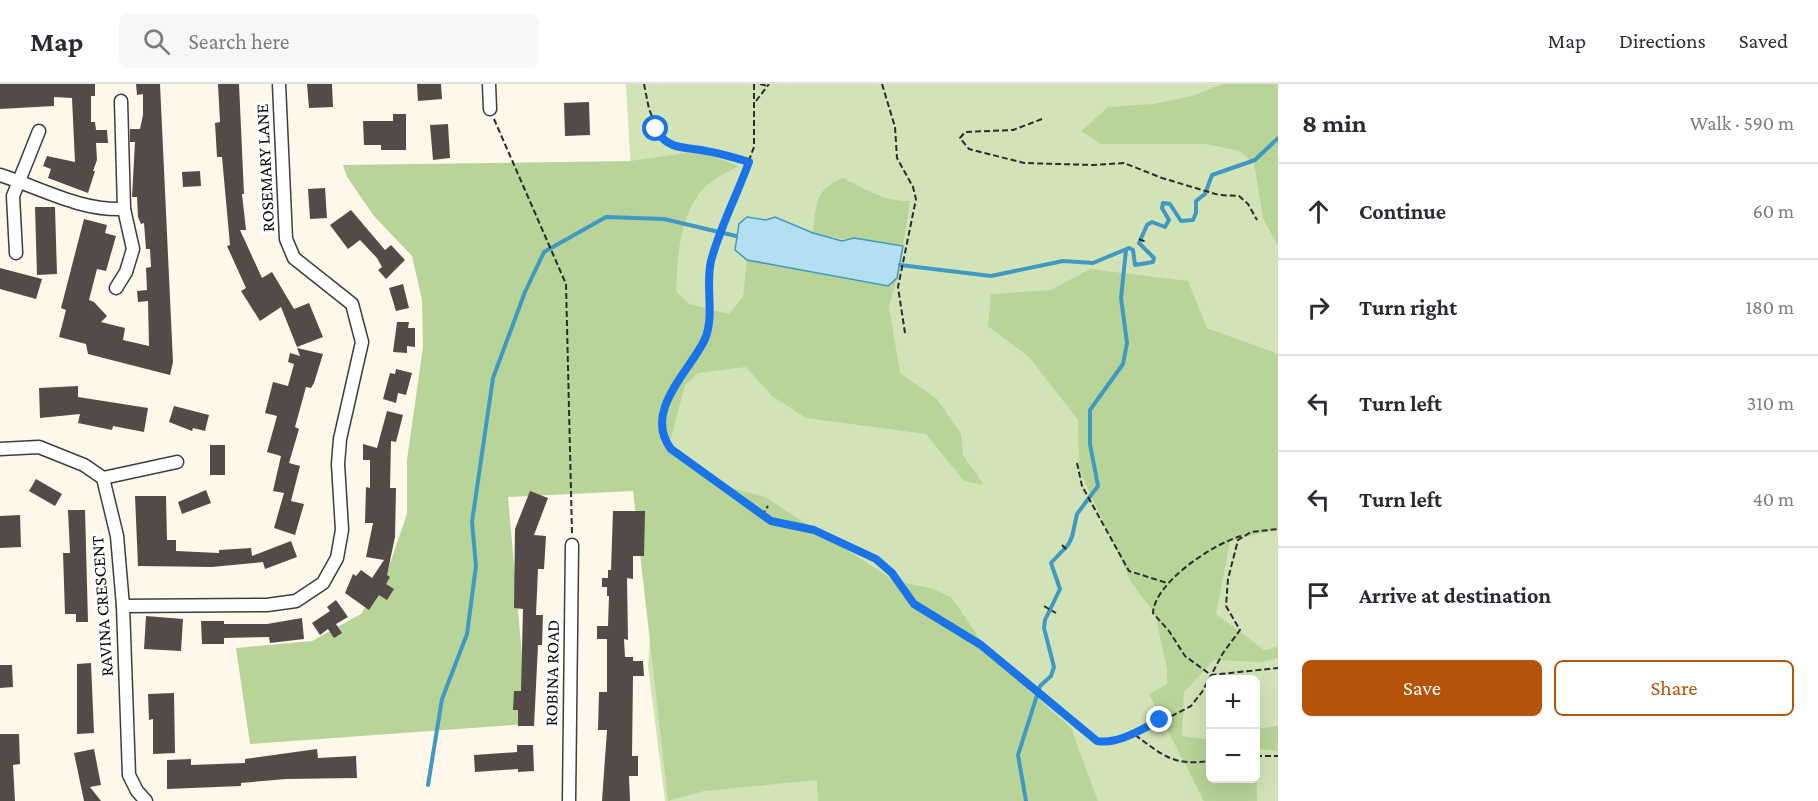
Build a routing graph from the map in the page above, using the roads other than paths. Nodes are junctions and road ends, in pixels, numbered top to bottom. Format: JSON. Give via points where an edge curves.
{"nodes":[{"id":1,"x":279,"y":84,"type":"edge"},
{"id":2,"x":489,"y":84,"type":"edge"},
{"id":3,"x":121,"y":101,"type":"dead end"},
{"id":4,"x":490,"y":109,"type":"road end"},
{"id":5,"x":39,"y":131,"type":"dead end"},
{"id":6,"x":0,"y":174,"type":"edge"},
{"id":7,"x":19,"y":181,"type":"junction"},
{"id":8,"x":124,"y":209,"type":"junction"},
{"id":9,"x":16,"y":253,"type":"dead end"},
{"id":10,"x":116,"y":288,"type":"dead end"},
{"id":11,"x":0,"y":449,"type":"edge"},
{"id":12,"x":177,"y":462,"type":"dead end"},
{"id":13,"x":103,"y":478,"type":"junction"},
{"id":14,"x":572,"y":545,"type":"road end"},
{"id":15,"x":123,"y":606,"type":"junction"},
{"id":16,"x":146,"y":801,"type":"edge"},
{"id":17,"x":569,"y":801,"type":"edge"}],
"edges":[{"from":1,"to":15,"type":"street","name":"ROSEMARY LANE","via":[[286,239],[294,258],[352,304],[362,342],[340,439],[342,530],[337,558],[323,583],[296,601],[267,605]]},
{"from":2,"to":4,"type":"street"},
{"from":3,"to":8,"type":"street"},
{"from":5,"to":7,"type":"street"},
{"from":6,"to":7,"type":"street"},
{"from":7,"to":8,"type":"street","via":[[66,200],[109,210]]},
{"from":7,"to":9,"type":"street","via":[[13,196]]},
{"from":8,"to":10,"type":"street","via":[[133,249]]},
{"from":11,"to":13,"type":"street","via":[[39,447],[84,465]]},
{"from":12,"to":13,"type":"street"},
{"from":13,"to":15,"type":"street","name":"RAVINA CRESCENT","via":[[117,536]]},
{"from":14,"to":17,"type":"street","name":"ROBINA ROAD"},
{"from":15,"to":16,"type":"street","name":"RAVINA CRESCENT","via":[[129,776]]}]}
